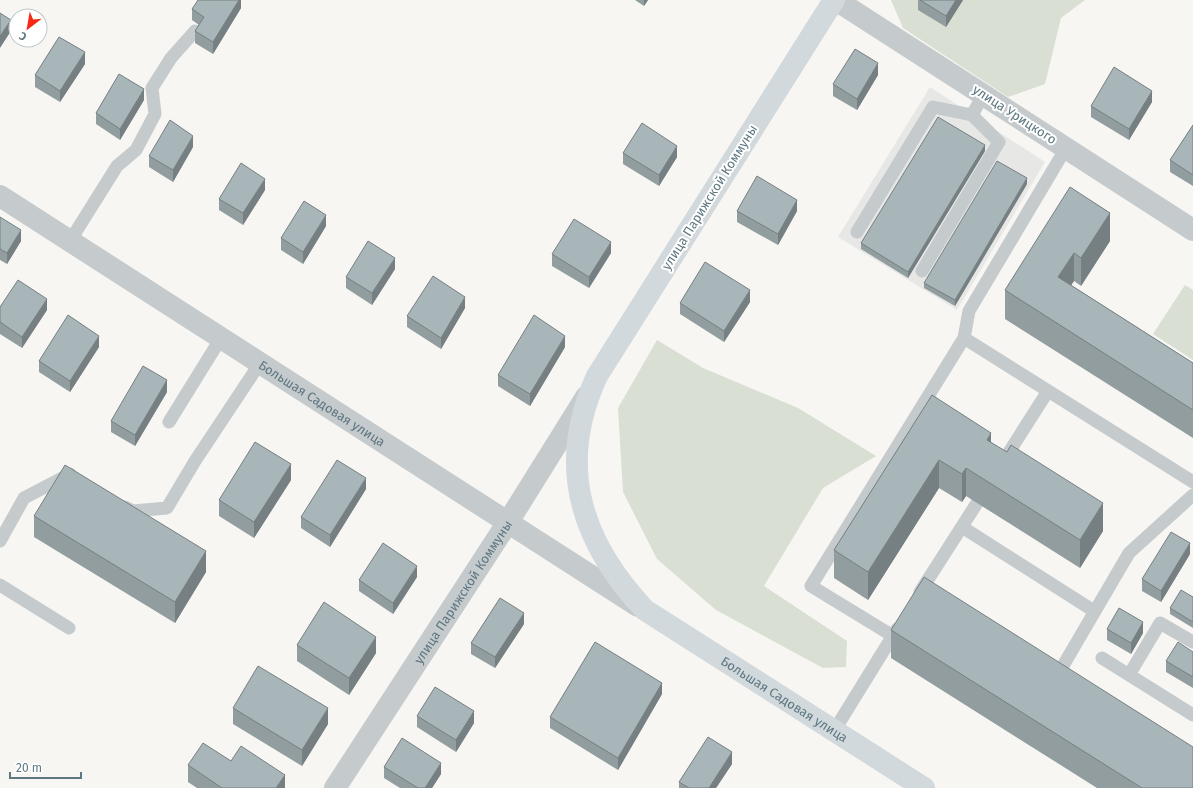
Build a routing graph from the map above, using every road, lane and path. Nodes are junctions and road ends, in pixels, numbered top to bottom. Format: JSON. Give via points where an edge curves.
{"nodes":[{"id":1,"x":835,"y":0,"type":"edge"},
{"id":2,"x":195,"y":30,"type":"edge"},
{"id":3,"x":984,"y":94,"type":"junction"},
{"id":4,"x":972,"y":115,"type":"junction"},
{"id":5,"x":1066,"y":148,"type":"junction"},
{"id":6,"x":0,"y":196,"type":"edge"},
{"id":7,"x":1193,"y":230,"type":"edge"},
{"id":8,"x":857,"y":232,"type":"dead end"},
{"id":9,"x":70,"y":241,"type":"junction"},
{"id":10,"x":922,"y":270,"type":"dead end"},
{"id":11,"x":221,"y":338,"type":"junction"},
{"id":12,"x":964,"y":338,"type":"junction"},
{"id":13,"x":260,"y":363,"type":"junction"},
{"id":14,"x":1048,"y":391,"type":"junction"},
{"id":15,"x":588,"y":395,"type":"junction"},
{"id":16,"x":169,"y":422,"type":"dead end"},
{"id":17,"x":996,"y":474,"type":"edge"},
{"id":18,"x":82,"y":481,"type":"edge"},
{"id":19,"x":1193,"y":482,"type":"edge"},
{"id":20,"x":1193,"y":495,"type":"edge"},
{"id":21,"x":114,"y":500,"type":"edge"},
{"id":22,"x":977,"y":503,"type":"edge"},
{"id":23,"x":582,"y":505,"type":"joint"},
{"id":24,"x":508,"y":522,"type":"junction"},
{"id":25,"x":962,"y":527,"type":"junction"},
{"id":26,"x":0,"y":541,"type":"edge"},
{"id":27,"x":0,"y":585,"type":"edge"},
{"id":28,"x":920,"y":592,"type":"junction"},
{"id":29,"x":933,"y":600,"type":"edge"},
{"id":30,"x":912,"y":605,"type":"edge"},
{"id":31,"x":645,"y":610,"type":"junction"},
{"id":32,"x":1094,"y":611,"type":"junction"},
{"id":33,"x":905,"y":617,"type":"edge"},
{"id":34,"x":69,"y":628,"type":"dead end"},
{"id":35,"x":893,"y":636,"type":"junction"},
{"id":36,"x":1193,"y":642,"type":"edge"},
{"id":37,"x":1102,"y":658,"type":"dead end"},
{"id":38,"x":1044,"y":668,"type":"edge"},
{"id":39,"x":1128,"y":675,"type":"junction"},
{"id":40,"x":1193,"y":715,"type":"edge"},
{"id":41,"x":834,"y":731,"type":"junction"},
{"id":42,"x":335,"y":788,"type":"edge"},
{"id":43,"x":924,"y":788,"type":"edge"}],
"edges":[{"from":1,"to":3,"type":"street","name":"улица Урицкого"},
{"from":1,"to":15,"type":"highway","name":"улица Парижской Коммуны","via":[[607,358]]},
{"from":2,"to":9,"type":"lane","via":[[171,58],[152,88],[155,114],[136,150],[118,166]]},
{"from":3,"to":4,"type":"lane"},
{"from":3,"to":5,"type":"street","name":"улица Урицкого"},
{"from":4,"to":8,"type":"lane","via":[[933,107]]},
{"from":4,"to":10,"type":"lane","via":[[999,142]]},
{"from":5,"to":7,"type":"street","name":"улица Урицкого"},
{"from":5,"to":12,"type":"lane","via":[[969,311]]},
{"from":6,"to":9,"type":"street","name":"Большая Садовая улица"},
{"from":9,"to":11,"type":"street","name":"Большая Садовая улица"},
{"from":11,"to":13,"type":"street","name":"Большая Садовая улица"},
{"from":11,"to":16,"type":"lane"},
{"from":12,"to":14,"type":"lane"},
{"from":12,"to":35,"type":"lane","via":[[811,586]]},
{"from":13,"to":21,"type":"lane","via":[[195,461],[168,508],[133,511]]},
{"from":13,"to":24,"type":"street","name":"Большая Садовая улица"},
{"from":14,"to":17,"type":"lane"},
{"from":14,"to":19,"type":"lane"},
{"from":15,"to":23,"type":"highway","name":"улица Парижской Коммуны","via":[[576,444],[576,475]]},
{"from":15,"to":24,"type":"street","name":"улица Парижской Коммуны"},
{"from":18,"to":26,"type":"lane","via":[[70,474],[24,498]]},
{"from":20,"to":32,"type":"lane","via":[[1129,552]]},
{"from":22,"to":25,"type":"lane"},
{"from":23,"to":31,"type":"highway","name":"Большая Садовая улица","via":[[604,556],[630,594]]},
{"from":24,"to":31,"type":"street","name":"Большая Садовая улица"},
{"from":24,"to":42,"type":"street","name":"улица Парижской Коммуны"},
{"from":25,"to":28,"type":"lane"},
{"from":25,"to":32,"type":"lane"},
{"from":27,"to":34,"type":"lane"},
{"from":28,"to":29,"type":"lane"},
{"from":28,"to":30,"type":"lane"},
{"from":31,"to":41,"type":"highway","name":"Большая Садовая улица"},
{"from":32,"to":38,"type":"lane","via":[[1057,676]]},
{"from":33,"to":35,"type":"lane"},
{"from":35,"to":41,"type":"lane"},
{"from":36,"to":39,"type":"lane","via":[[1160,623]]},
{"from":37,"to":39,"type":"lane"},
{"from":39,"to":40,"type":"lane"},
{"from":41,"to":43,"type":"highway","name":"Большая Садовая улица"}]}
